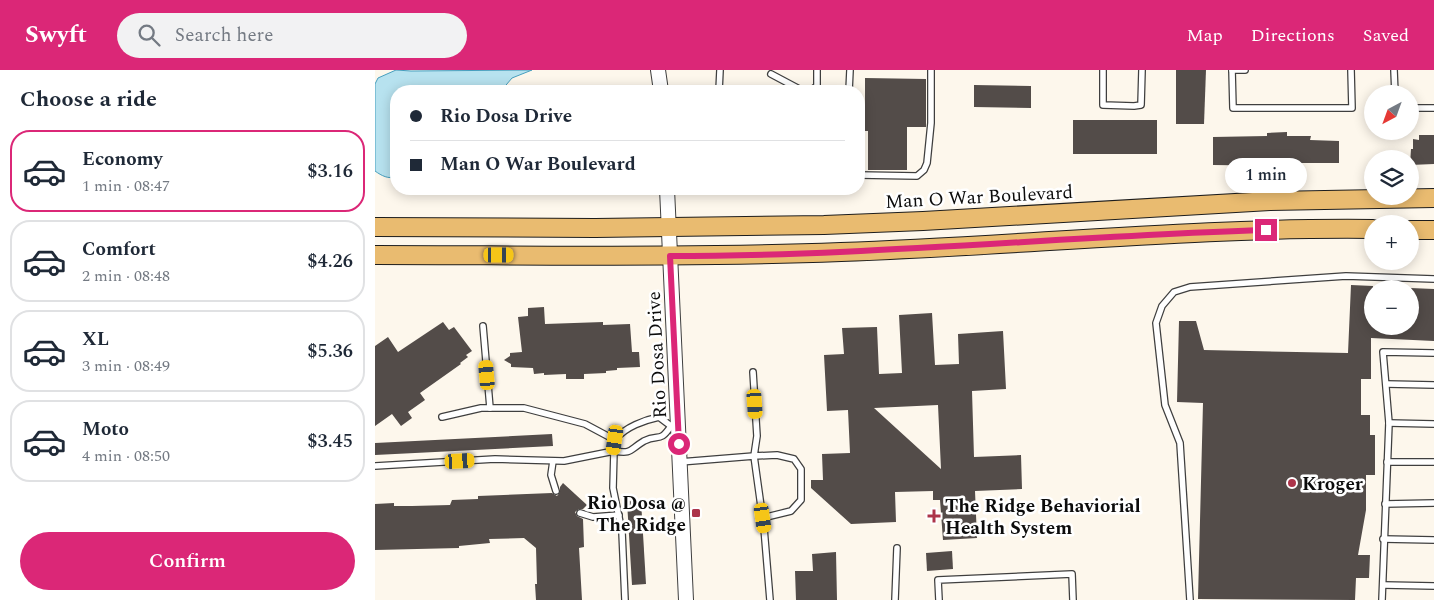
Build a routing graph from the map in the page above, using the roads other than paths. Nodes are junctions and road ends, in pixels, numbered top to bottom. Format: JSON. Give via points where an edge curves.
{"nodes":[{"id":1,"x":658,"y":70,"type":"edge"},
{"id":2,"x":720,"y":70,"type":"edge"},
{"id":3,"x":817,"y":70,"type":"edge"},
{"id":4,"x":850,"y":70,"type":"edge"},
{"id":5,"x":931,"y":70,"type":"edge"},
{"id":6,"x":1103,"y":70,"type":"edge"},
{"id":7,"x":1142,"y":70,"type":"edge"},
{"id":8,"x":1232,"y":70,"type":"edge"},
{"id":9,"x":1245,"y":70,"type":"edge"},
{"id":10,"x":1351,"y":70,"type":"edge"},
{"id":11,"x":1394,"y":70,"type":"edge"},
{"id":12,"x":771,"y":74,"type":"dead end"},
{"id":13,"x":660,"y":85,"type":"edge"},
{"id":14,"x":719,"y":85,"type":"edge"},
{"id":15,"x":792,"y":85,"type":"edge"},
{"id":16,"x":817,"y":85,"type":"edge"},
{"id":17,"x":849,"y":85,"type":"edge"},
{"id":18,"x":1395,"y":85,"type":"edge"},
{"id":19,"x":1419,"y":108,"type":"edge"},
{"id":20,"x":1434,"y":108,"type":"edge"},
{"id":21,"x":865,"y":175,"type":"edge"},
{"id":22,"x":667,"y":195,"type":"edge"},
{"id":23,"x":1434,"y":198,"type":"edge"},
{"id":24,"x":375,"y":227,"type":"edge"},
{"id":25,"x":667,"y":227,"type":"junction"},
{"id":26,"x":1364,"y":229,"type":"edge"},
{"id":27,"x":1419,"y":230,"type":"edge"},
{"id":28,"x":1434,"y":230,"type":"edge"},
{"id":29,"x":375,"y":255,"type":"edge"},
{"id":30,"x":670,"y":256,"type":"junction"},
{"id":31,"x":1434,"y":279,"type":"edge"},
{"id":32,"x":483,"y":326,"type":"dead end"},
{"id":33,"x":1434,"y":353,"type":"edge"},
{"id":34,"x":753,"y":372,"type":"dead end"},
{"id":35,"x":1387,"y":384,"type":"junction"},
{"id":36,"x":1434,"y":384,"type":"edge"},
{"id":37,"x":491,"y":408,"type":"junction"},
{"id":38,"x":442,"y":417,"type":"dead end"},
{"id":39,"x":1389,"y":423,"type":"junction"},
{"id":40,"x":1434,"y":424,"type":"edge"},
{"id":41,"x":674,"y":426,"type":"junction"},
{"id":42,"x":615,"y":440,"type":"junction"},
{"id":43,"x":614,"y":451,"type":"junction"},
{"id":44,"x":754,"y":456,"type":"junction"},
{"id":45,"x":553,"y":461,"type":"junction"},
{"id":46,"x":680,"y":462,"type":"junction"},
{"id":47,"x":1387,"y":462,"type":"junction"},
{"id":48,"x":1434,"y":462,"type":"edge"},
{"id":49,"x":375,"y":466,"type":"edge"},
{"id":50,"x":556,"y":491,"type":"dead end"},
{"id":51,"x":1434,"y":503,"type":"edge"},
{"id":52,"x":1385,"y":504,"type":"junction"},
{"id":53,"x":579,"y":513,"type":"dead end"},
{"id":54,"x":619,"y":515,"type":"junction"},
{"id":55,"x":763,"y":518,"type":"junction"},
{"id":56,"x":1383,"y":539,"type":"junction"},
{"id":57,"x":1434,"y":540,"type":"edge"},
{"id":58,"x":897,"y":548,"type":"dead end"},
{"id":59,"x":1384,"y":585,"type":"junction"},
{"id":60,"x":1434,"y":586,"type":"edge"},
{"id":61,"x":625,"y":600,"type":"edge"},
{"id":62,"x":686,"y":600,"type":"edge"},
{"id":63,"x":770,"y":600,"type":"edge"},
{"id":64,"x":895,"y":600,"type":"edge"},
{"id":65,"x":939,"y":600,"type":"edge"},
{"id":66,"x":1073,"y":600,"type":"edge"},
{"id":67,"x":1190,"y":600,"type":"edge"},
{"id":68,"x":1383,"y":600,"type":"edge"}],
"edges":[{"from":1,"to":13,"type":"street"},
{"from":2,"to":14,"type":"lane"},
{"from":3,"to":16,"type":"lane"},
{"from":4,"to":17,"type":"lane"},
{"from":5,"to":21,"type":"lane","via":[[931,123],[924,170],[917,176]]},
{"from":6,"to":7,"type":"lane","via":[[1103,105],[1134,106],[1141,104]]},
{"from":8,"to":9,"type":"lane"},
{"from":8,"to":10,"type":"lane","via":[[1233,108],[1352,108]]},
{"from":11,"to":18,"type":"lane"},
{"from":12,"to":15,"type":"lane"},
{"from":19,"to":20,"type":"lane"},
{"from":22,"to":25,"type":"street","name":"Rio Dosa Drive"},
{"from":23,"to":25,"type":"main road","name":"Man O War Boulevard","via":[[1270,201],[844,224]]},
{"from":24,"to":25,"type":"main road","name":"Man O War Boulevard"},
{"from":25,"to":30,"type":"street","name":"Rio Dosa Drive"},
{"from":26,"to":30,"type":"main road","via":[[1198,233],[843,252]]},
{"from":27,"to":28,"type":"main road"},
{"from":29,"to":30,"type":"main road"},
{"from":30,"to":41,"type":"street","name":"Rio Dosa Drive"},
{"from":31,"to":67,"type":"lane","via":[[1346,276],[1190,287],[1174,292],[1162,306],[1156,323],[1165,405],[1180,443]]},
{"from":32,"to":37,"type":"lane"},
{"from":33,"to":35,"type":"lane","via":[[1383,352]]},
{"from":34,"to":44,"type":"lane","via":[[757,436]]},
{"from":35,"to":36,"type":"lane"},
{"from":35,"to":39,"type":"lane"},
{"from":37,"to":38,"type":"lane"},
{"from":37,"to":42,"type":"lane","via":[[524,408],[585,424]]},
{"from":39,"to":40,"type":"lane"},
{"from":39,"to":47,"type":"lane"},
{"from":41,"to":42,"type":"lane","via":[[659,417],[652,418]]},
{"from":41,"to":43,"type":"lane","via":[[660,438],[644,442],[635,449],[625,453]]},
{"from":41,"to":46,"type":"street","name":"Rio Dosa Drive"},
{"from":42,"to":43,"type":"lane"},
{"from":43,"to":45,"type":"lane"},
{"from":43,"to":54,"type":"lane","via":[[613,488]]},
{"from":44,"to":46,"type":"lane"},
{"from":44,"to":55,"type":"lane"},
{"from":44,"to":55,"type":"lane","via":[[777,455],[795,459],[801,469],[801,500],[791,511]]},
{"from":45,"to":49,"type":"lane","via":[[495,459]]},
{"from":45,"to":50,"type":"lane","via":[[551,475]]},
{"from":46,"to":62,"type":"street","name":"Rio Dosa Drive"},
{"from":47,"to":48,"type":"lane"},
{"from":47,"to":52,"type":"lane"},
{"from":51,"to":52,"type":"lane"},
{"from":52,"to":56,"type":"lane"},
{"from":53,"to":54,"type":"lane","via":[[593,517]]},
{"from":54,"to":61,"type":"lane","via":[[623,532]]},
{"from":55,"to":63,"type":"lane"},
{"from":56,"to":57,"type":"lane"},
{"from":56,"to":59,"type":"lane"},
{"from":58,"to":64,"type":"lane"},
{"from":59,"to":60,"type":"lane"},
{"from":59,"to":68,"type":"lane"},
{"from":65,"to":66,"type":"lane","via":[[938,580],[1072,574]]}]}
